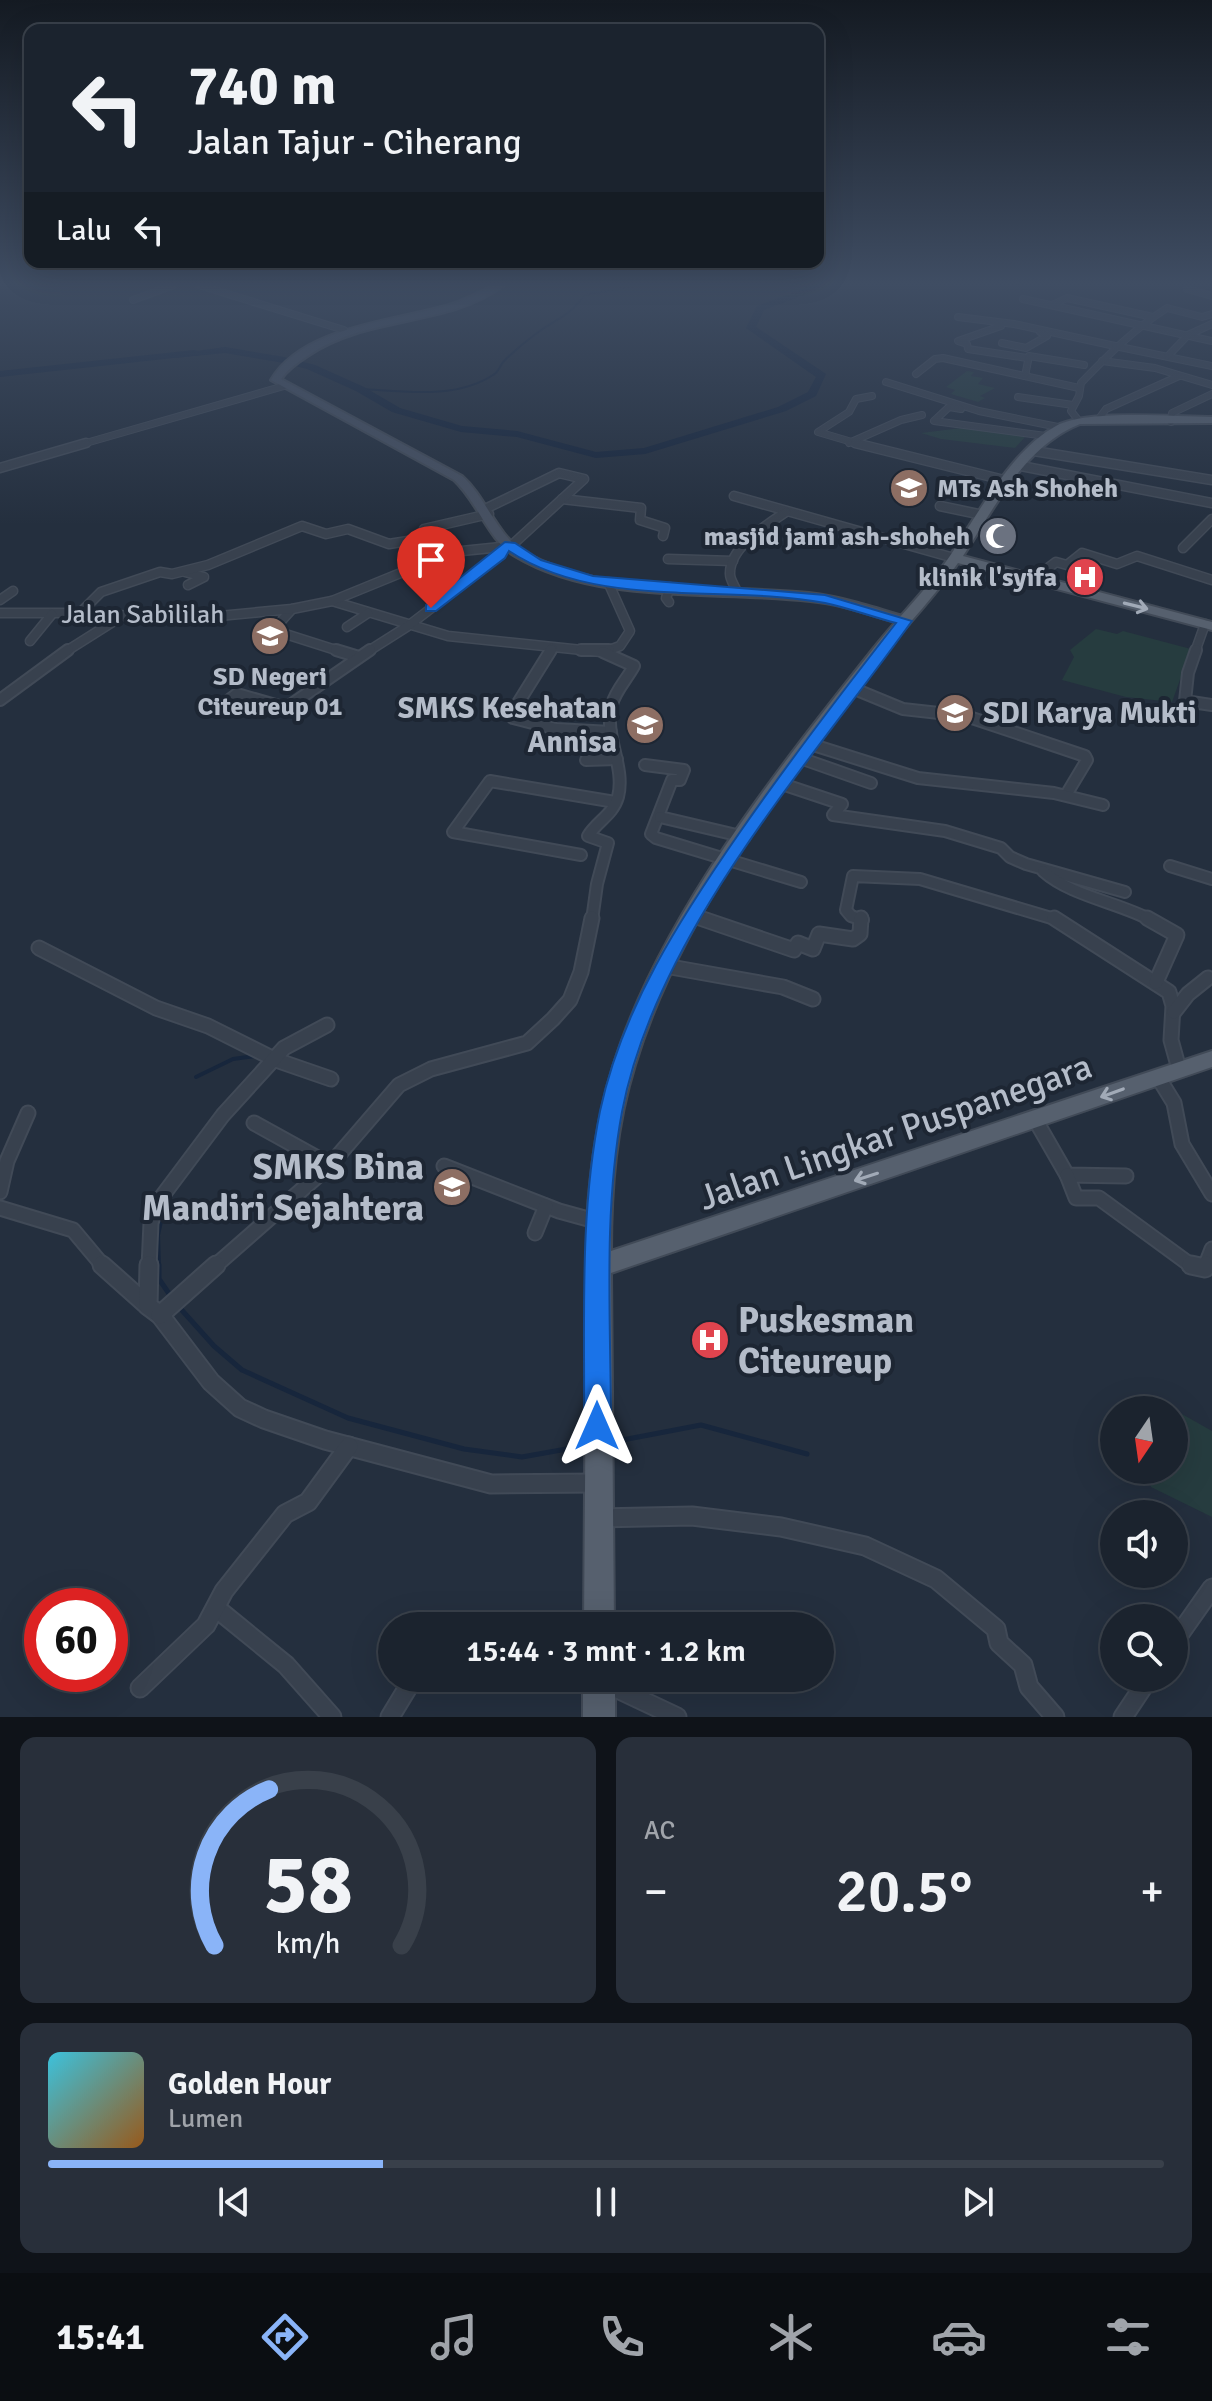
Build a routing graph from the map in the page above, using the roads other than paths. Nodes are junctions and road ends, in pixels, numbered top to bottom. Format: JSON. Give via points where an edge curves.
{"nodes":[{"id":1,"x":289,"y":365,"type":"edge"},
{"id":2,"x":927,"y":365,"type":"edge"},
{"id":3,"x":975,"y":365,"type":"edge"},
{"id":4,"x":1027,"y":365,"type":"edge"},
{"id":5,"x":1101,"y":365,"type":"edge"},
{"id":6,"x":1130,"y":365,"type":"edge"},
{"id":7,"x":1171,"y":365,"type":"edge"},
{"id":8,"x":1163,"y":370,"type":"junction"},
{"id":9,"x":916,"y":374,"type":"dead end"},
{"id":10,"x":1025,"y":376,"type":"junction"},
{"id":11,"x":1179,"y":376,"type":"junction"},
{"id":12,"x":886,"y":382,"type":"dead end"},
{"id":13,"x":1212,"y":385,"type":"edge"},
{"id":14,"x":284,"y":386,"type":"junction"},
{"id":15,"x":1079,"y":388,"type":"junction"},
{"id":16,"x":1212,"y":394,"type":"edge"},
{"id":17,"x":872,"y":396,"type":"dead end"},
{"id":18,"x":1018,"y":397,"type":"dead end"},
{"id":19,"x":1073,"y":405,"type":"junction"},
{"id":20,"x":969,"y":408,"type":"junction"},
{"id":21,"x":922,"y":415,"type":"dead end"},
{"id":22,"x":1098,"y":420,"type":"junction"},
{"id":23,"x":1212,"y":420,"type":"edge"},
{"id":24,"x":1079,"y":421,"type":"junction"},
{"id":25,"x":1171,"y":422,"type":"junction"},
{"id":26,"x":1058,"y":427,"type":"junction"},
{"id":27,"x":1046,"y":436,"type":"junction"},
{"id":28,"x":848,"y":443,"type":"junction"},
{"id":29,"x":1034,"y":451,"type":"junction"},
{"id":30,"x":1021,"y":466,"type":"junction"},
{"id":31,"x":0,"y":468,"type":"edge"},
{"id":32,"x":1212,"y":480,"type":"edge"},
{"id":33,"x":1008,"y":481,"type":"junction"},
{"id":34,"x":734,"y":496,"type":"dead end"},
{"id":35,"x":562,"y":499,"type":"junction"},
{"id":36,"x":1212,"y":503,"type":"edge"},
{"id":37,"x":940,"y":506,"type":"dead end"},
{"id":38,"x":487,"y":511,"type":"junction"},
{"id":39,"x":787,"y":512,"type":"junction"},
{"id":40,"x":983,"y":515,"type":"junction"},
{"id":41,"x":1212,"y":519,"type":"edge"},
{"id":42,"x":663,"y":536,"type":"dead end"},
{"id":43,"x":427,"y":538,"type":"junction"},
{"id":44,"x":508,"y":546,"type":"junction"},
{"id":45,"x":1183,"y":548,"type":"dead end"},
{"id":46,"x":452,"y":552,"type":"junction"},
{"id":47,"x":668,"y":559,"type":"dead end"},
{"id":48,"x":733,"y":561,"type":"junction"},
{"id":49,"x":950,"y":564,"type":"junction"},
{"id":50,"x":184,"y":572,"type":"junction"},
{"id":51,"x":1032,"y":580,"type":"junction"},
{"id":52,"x":1212,"y":580,"type":"edge"},
{"id":53,"x":608,"y":582,"type":"junction"},
{"id":54,"x":188,"y":585,"type":"dead end"},
{"id":55,"x":670,"y":587,"type":"junction"},
{"id":56,"x":13,"y":591,"type":"dead end"},
{"id":57,"x":738,"y":592,"type":"junction"},
{"id":58,"x":0,"y":600,"type":"edge"},
{"id":59,"x":332,"y":601,"type":"junction"},
{"id":60,"x":669,"y":602,"type":"dead end"},
{"id":61,"x":292,"y":609,"type":"junction"},
{"id":62,"x":0,"y":613,"type":"edge"},
{"id":63,"x":80,"y":613,"type":"junction"},
{"id":64,"x":368,"y":613,"type":"junction"},
{"id":65,"x":52,"y":614,"type":"junction"},
{"id":66,"x":122,"y":616,"type":"junction"},
{"id":67,"x":905,"y":621,"type":"junction"},
{"id":68,"x":1208,"y":625,"type":"edge"},
{"id":69,"x":408,"y":626,"type":"junction"},
{"id":70,"x":347,"y":627,"type":"dead end"},
{"id":71,"x":30,"y":641,"type":"dead end"},
{"id":72,"x":552,"y":648,"type":"junction"},
{"id":73,"x":603,"y":652,"type":"junction"},
{"id":74,"x":359,"y":657,"type":"junction"},
{"id":75,"x":852,"y":688,"type":"junction"},
{"id":76,"x":0,"y":700,"type":"edge"},
{"id":77,"x":225,"y":703,"type":"dead end"},
{"id":78,"x":1212,"y":705,"type":"edge"},
{"id":79,"x":611,"y":732,"type":"junction"},
{"id":80,"x":805,"y":751,"type":"junction"},
{"id":81,"x":617,"y":759,"type":"junction"},
{"id":82,"x":586,"y":760,"type":"dead end"},
{"id":83,"x":645,"y":765,"type":"dead end"},
{"id":84,"x":871,"y":783,"type":"dead end"},
{"id":85,"x":782,"y":784,"type":"junction"},
{"id":86,"x":1066,"y":795,"type":"junction"},
{"id":87,"x":615,"y":802,"type":"junction"},
{"id":88,"x":1103,"y":805,"type":"dead end"},
{"id":89,"x":660,"y":817,"type":"junction"},
{"id":90,"x":745,"y":837,"type":"junction"},
{"id":91,"x":581,"y":855,"type":"dead end"},
{"id":92,"x":728,"y":860,"type":"junction"},
{"id":93,"x":1170,"y":866,"type":"dead end"},
{"id":94,"x":1041,"y":868,"type":"junction"},
{"id":95,"x":1212,"y":879,"type":"edge"},
{"id":96,"x":801,"y":882,"type":"dead end"},
{"id":97,"x":1125,"y":892,"type":"dead end"},
{"id":98,"x":692,"y":915,"type":"junction"},
{"id":99,"x":39,"y":948,"type":"dead end"},
{"id":100,"x":665,"y":966,"type":"junction"},
{"id":101,"x":1208,"y":978,"type":"dead end"},
{"id":102,"x":1156,"y":982,"type":"junction"},
{"id":103,"x":813,"y":999,"type":"dead end"},
{"id":104,"x":1174,"y":1012,"type":"junction"},
{"id":105,"x":327,"y":1025,"type":"dead end"},
{"id":106,"x":1212,"y":1059,"type":"edge"},
{"id":107,"x":276,"y":1060,"type":"junction"},
{"id":108,"x":1169,"y":1073,"type":"junction"},
{"id":109,"x":331,"y":1079,"type":"dead end"},
{"id":110,"x":28,"y":1113,"type":"dead end"},
{"id":111,"x":1036,"y":1121,"type":"junction"},
{"id":112,"x":254,"y":1123,"type":"dead end"},
{"id":113,"x":330,"y":1165,"type":"junction"},
{"id":114,"x":444,"y":1166,"type":"dead end"},
{"id":115,"x":1067,"y":1175,"type":"junction"},
{"id":116,"x":1126,"y":1176,"type":"dead end"},
{"id":117,"x":0,"y":1192,"type":"edge"},
{"id":118,"x":1212,"y":1194,"type":"edge"},
{"id":119,"x":546,"y":1206,"type":"junction"},
{"id":120,"x":0,"y":1208,"type":"edge"},
{"id":121,"x":599,"y":1222,"type":"junction"},
{"id":122,"x":535,"y":1233,"type":"dead end"},
{"id":123,"x":1212,"y":1249,"type":"edge"},
{"id":124,"x":599,"y":1266,"type":"junction"},
{"id":125,"x":163,"y":1308,"type":"junction"},
{"id":126,"x":349,"y":1446,"type":"junction"},
{"id":127,"x":598,"y":1477,"type":"junction"},
{"id":128,"x":597,"y":1518,"type":"junction"},
{"id":129,"x":1212,"y":1588,"type":"edge"},
{"id":130,"x":216,"y":1608,"type":"junction"},
{"id":131,"x":599,"y":1612,"type":"edge"},
{"id":132,"x":1188,"y":1622,"type":"edge"},
{"id":133,"x":140,"y":1688,"type":"dead end"},
{"id":134,"x":405,"y":1692,"type":"edge"},
{"id":135,"x":599,"y":1692,"type":"edge"},
{"id":136,"x":626,"y":1692,"type":"edge"},
{"id":137,"x":1140,"y":1692,"type":"edge"},
{"id":138,"x":332,"y":1717,"type":"edge"},
{"id":139,"x":390,"y":1717,"type":"edge"},
{"id":140,"x":599,"y":1717,"type":"edge"},
{"id":141,"x":677,"y":1717,"type":"edge"},
{"id":142,"x":1055,"y":1717,"type":"edge"},
{"id":143,"x":1123,"y":1717,"type":"edge"}],
"edges":[{"from":1,"to":14,"type":"main road","via":[[276,377]]},
{"from":2,"to":9,"type":"street"},
{"from":3,"to":10,"type":"street"},
{"from":4,"to":10,"type":"street"},
{"from":5,"to":15,"type":"street"},
{"from":6,"to":8,"type":"street"},
{"from":7,"to":8,"type":"street"},
{"from":8,"to":11,"type":"street"},
{"from":10,"to":15,"type":"street"},
{"from":11,"to":13,"type":"street"},
{"from":11,"to":22,"type":"street","via":[[1106,409]]},
{"from":12,"to":20,"type":"street"},
{"from":14,"to":31,"type":"street"},
{"from":14,"to":38,"type":"main road","via":[[441,466],[469,486]]},
{"from":15,"to":19,"type":"street"},
{"from":16,"to":25,"type":"street","via":[[1172,413]]},
{"from":17,"to":28,"type":"street","via":[[856,399],[849,412],[818,432]]},
{"from":18,"to":19,"type":"street"},
{"from":19,"to":24,"type":"street","via":[[1071,414]]},
{"from":20,"to":26,"type":"street"},
{"from":20,"to":27,"type":"street","via":[[949,407],[934,421]]},
{"from":21,"to":28,"type":"street"},
{"from":22,"to":24,"type":"main road"},
{"from":22,"to":25,"type":"main road"},
{"from":23,"to":25,"type":"main road"},
{"from":24,"to":26,"type":"main road"},
{"from":26,"to":27,"type":"main road"},
{"from":27,"to":29,"type":"main road"},
{"from":28,"to":33,"type":"street"},
{"from":29,"to":30,"type":"main road"},
{"from":29,"to":32,"type":"street"},
{"from":30,"to":33,"type":"main road"},
{"from":30,"to":36,"type":"street"},
{"from":33,"to":40,"type":"main road"},
{"from":34,"to":39,"type":"street"},
{"from":35,"to":38,"type":"street","via":[[584,479],[559,473]]},
{"from":35,"to":42,"type":"street","via":[[641,508],[640,520],[665,528]]},
{"from":35,"to":44,"type":"street"},
{"from":37,"to":40,"type":"street"},
{"from":38,"to":43,"type":"street","via":[[426,527]]},
{"from":38,"to":44,"type":"main road"},
{"from":39,"to":48,"type":"street","via":[[756,533]]},
{"from":39,"to":49,"type":"street"},
{"from":39,"to":57,"type":"street","via":[[737,562]]},
{"from":40,"to":49,"type":"main road"},
{"from":41,"to":45,"type":"street"},
{"from":43,"to":46,"type":"street"},
{"from":43,"to":50,"type":"street","via":[[389,544],[348,529],[323,534],[302,526]]},
{"from":44,"to":46,"type":"street","name":"Jalan Sabililah"},
{"from":44,"to":53,"type":"main road","via":[[536,563]]},
{"from":44,"to":69,"type":"street"},
{"from":46,"to":59,"type":"street","name":"Jalan Sabililah"},
{"from":47,"to":48,"type":"street"},
{"from":48,"to":57,"type":"street","via":[[730,575]]},
{"from":49,"to":51,"type":"main road"},
{"from":49,"to":67,"type":"main road"},
{"from":50,"to":54,"type":"street","via":[[204,577]]},
{"from":50,"to":63,"type":"street","via":[[160,572],[107,589]]},
{"from":51,"to":52,"type":"street","via":[[1056,562],[1067,565],[1082,553],[1117,564],[1137,556]]},
{"from":51,"to":68,"type":"main road","one_way":true},
{"from":53,"to":55,"type":"main road"},
{"from":53,"to":73,"type":"street","via":[[630,631],[620,646]]},
{"from":55,"to":57,"type":"main road"},
{"from":55,"to":60,"type":"street"},
{"from":56,"to":58,"type":"street"},
{"from":57,"to":67,"type":"main road","via":[[825,599]]},
{"from":59,"to":61,"type":"street","name":"Jalan Sabililah"},
{"from":59,"to":64,"type":"street","name":"Jalan Sabililah"},
{"from":61,"to":66,"type":"street","name":"Jalan Sabililah","via":[[177,620]]},
{"from":61,"to":74,"type":"street","via":[[276,631]]},
{"from":62,"to":65,"type":"street","name":"Jalan Sabililah"},
{"from":63,"to":65,"type":"street","name":"Jalan Sabililah"},
{"from":63,"to":66,"type":"street","name":"Jalan Sabililah"},
{"from":64,"to":69,"type":"street","name":"Jalan Sabililah"},
{"from":64,"to":70,"type":"street"},
{"from":65,"to":71,"type":"street"},
{"from":66,"to":76,"type":"street","via":[[45,664]]},
{"from":67,"to":75,"type":"main road"},
{"from":68,"to":78,"type":"street","via":[[1188,673],[1185,701]]},
{"from":69,"to":72,"type":"street","name":"Jalan Sabililah","via":[[460,639]]},
{"from":69,"to":74,"type":"street"},
{"from":72,"to":73,"type":"street","name":"Jalan Sabililah"},
{"from":72,"to":79,"type":"street","via":[[513,718],[556,729]]},
{"from":73,"to":79,"type":"street","via":[[634,666],[613,701]]},
{"from":74,"to":77,"type":"street","via":[[285,709],[237,694]]},
{"from":75,"to":80,"type":"main road"},
{"from":75,"to":86,"type":"street","via":[[908,711],[970,717],[1085,756]]},
{"from":79,"to":81,"type":"street"},
{"from":80,"to":84,"type":"street"},
{"from":80,"to":85,"type":"main road"},
{"from":80,"to":86,"type":"street","via":[[929,780]]},
{"from":81,"to":82,"type":"street"},
{"from":81,"to":87,"type":"street"},
{"from":83,"to":89,"type":"street","via":[[684,770],[680,780],[672,780]]},
{"from":85,"to":90,"type":"main road"},
{"from":85,"to":94,"type":"street","via":[[842,804],[833,815],[945,831],[996,846]]},
{"from":86,"to":88,"type":"street"},
{"from":87,"to":91,"type":"street","via":[[490,781],[453,832]]},
{"from":87,"to":113,"type":"street","via":[[588,833],[589,838],[608,843],[589,943],[570,1000],[527,1043],[431,1069],[399,1085]]},
{"from":89,"to":90,"type":"street"},
{"from":89,"to":92,"type":"street","via":[[651,834],[656,838]]},
{"from":90,"to":92,"type":"main road"},
{"from":92,"to":96,"type":"street"},
{"from":92,"to":98,"type":"main road"},
{"from":93,"to":95,"type":"street"},
{"from":94,"to":97,"type":"street"},
{"from":94,"to":102,"type":"street","via":[[1073,891],[1129,910],[1177,935],[1167,946]]},
{"from":98,"to":100,"type":"main road"},
{"from":98,"to":102,"type":"street","via":[[794,950],[798,943],[813,949],[819,934],[853,939],[860,934],[863,918],[846,910],[853,876],[907,877],[1057,919]]},
{"from":99,"to":107,"type":"street","via":[[156,1008],[208,1026]]},
{"from":100,"to":103,"type":"street","via":[[783,987]]},
{"from":100,"to":121,"type":"main road","via":[[619,1076],[603,1161]]},
{"from":101,"to":104,"type":"street"},
{"from":102,"to":104,"type":"street","via":[[1173,997]]},
{"from":104,"to":108,"type":"street"},
{"from":105,"to":107,"type":"street","via":[[288,1045]]},
{"from":106,"to":108,"type":"main road","name":"Jalan Lingkar Puspanegara"},
{"from":107,"to":109,"type":"street"},
{"from":107,"to":125,"type":"street","via":[[223,1115],[157,1203],[151,1223]]},
{"from":108,"to":111,"type":"main road","name":"Jalan Lingkar Puspanegara","one_way":true},
{"from":108,"to":118,"type":"street","via":[[1181,1138]]},
{"from":110,"to":117,"type":"street"},
{"from":111,"to":115,"type":"street"},
{"from":111,"to":124,"type":"main road","name":"Jalan Lingkar Puspanegara","one_way":true},
{"from":112,"to":113,"type":"street"},
{"from":113,"to":125,"type":"street"},
{"from":114,"to":119,"type":"street"},
{"from":115,"to":116,"type":"street"},
{"from":115,"to":123,"type":"street","via":[[1076,1198],[1099,1198],[1192,1266],[1205,1268]]},
{"from":119,"to":121,"type":"street"},
{"from":119,"to":122,"type":"street"},
{"from":120,"to":125,"type":"street","via":[[73,1230],[106,1270]]},
{"from":121,"to":124,"type":"main road"},
{"from":124,"to":127,"type":"main road"},
{"from":125,"to":126,"type":"street","via":[[211,1382],[240,1408]]},
{"from":126,"to":127,"type":"street","via":[[491,1484]]},
{"from":126,"to":130,"type":"street","via":[[308,1502],[285,1514]]},
{"from":127,"to":128,"type":"main road"},
{"from":128,"to":131,"type":"main road"},
{"from":128,"to":142,"type":"street","via":[[692,1516],[781,1527],[865,1546],[936,1579],[996,1629],[999,1643],[1023,1665],[1023,1676],[1036,1698]]},
{"from":129,"to":132,"type":"street"},
{"from":130,"to":133,"type":"street","via":[[191,1642]]},
{"from":130,"to":138,"type":"street","via":[[286,1665]]},
{"from":134,"to":139,"type":"street"},
{"from":135,"to":140,"type":"main road"},
{"from":136,"to":141,"type":"street"},
{"from":137,"to":143,"type":"street"}]}
